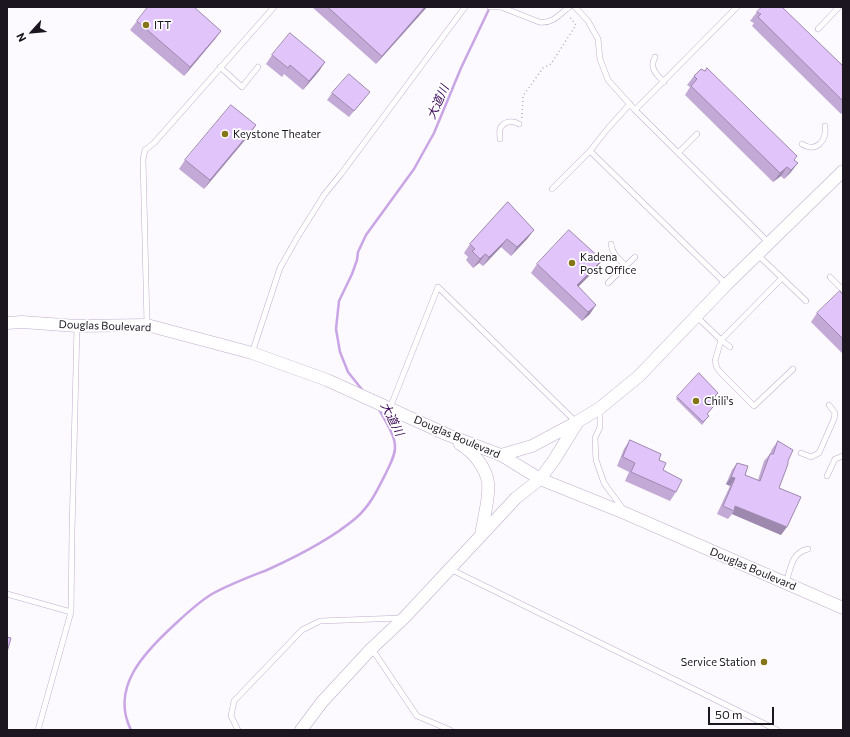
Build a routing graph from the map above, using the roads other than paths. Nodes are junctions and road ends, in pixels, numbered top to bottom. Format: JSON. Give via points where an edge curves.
{"nodes":[{"id":1,"x":274,"y":7,"type":"edge"},
{"id":2,"x":465,"y":7,"type":"edge"},
{"id":3,"x":490,"y":7,"type":"edge"},
{"id":4,"x":569,"y":7,"type":"edge"},
{"id":5,"x":575,"y":7,"type":"edge"},
{"id":6,"x":737,"y":7,"type":"edge"},
{"id":7,"x":839,"y":7,"type":"edge"},
{"id":8,"x":818,"y":29,"type":"dead end"},
{"id":9,"x":655,"y":57,"type":"dead end"},
{"id":10,"x":258,"y":66,"type":"dead end"},
{"id":11,"x":220,"y":67,"type":"junction"},
{"id":12,"x":664,"y":82,"type":"junction"},
{"id":13,"x":630,"y":104,"type":"junction"},
{"id":14,"x":635,"y":110,"type":"junction"},
{"id":15,"x":521,"y":122,"type":"road end"},
{"id":16,"x":825,"y":126,"type":"dead end"},
{"id":17,"x":697,"y":134,"type":"dead end"},
{"id":18,"x":500,"y":139,"type":"dead end"},
{"id":19,"x":802,"y":144,"type":"dead end"},
{"id":20,"x":590,"y":151,"type":"junction"},
{"id":21,"x":678,"y":153,"type":"junction"},
{"id":22,"x":843,"y":171,"type":"edge"},
{"id":23,"x":552,"y":189,"type":"dead end"},
{"id":24,"x":769,"y":243,"type":"junction"},
{"id":25,"x":611,"y":244,"type":"dead end"},
{"id":26,"x":757,"y":255,"type":"junction"},
{"id":27,"x":635,"y":257,"type":"dead end"},
{"id":28,"x":626,"y":266,"type":"junction"},
{"id":29,"x":830,"y":277,"type":"dead end"},
{"id":30,"x":782,"y":278,"type":"junction"},
{"id":31,"x":608,"y":283,"type":"dead end"},
{"id":32,"x":727,"y":284,"type":"junction"},
{"id":33,"x":843,"y":290,"type":"edge"},
{"id":34,"x":806,"y":301,"type":"dead end"},
{"id":35,"x":696,"y":316,"type":"junction"},
{"id":36,"x":7,"y":317,"type":"edge"},
{"id":37,"x":22,"y":322,"type":"junction"},
{"id":38,"x":7,"y":323,"type":"edge"},
{"id":39,"x":147,"y":325,"type":"junction"},
{"id":40,"x":77,"y":326,"type":"junction"},
{"id":41,"x":721,"y":340,"type":"junction"},
{"id":42,"x":730,"y":347,"type":"dead end"},
{"id":43,"x":252,"y":353,"type":"junction"},
{"id":44,"x":793,"y":369,"type":"dead end"},
{"id":45,"x":829,"y":405,"type":"dead end"},
{"id":46,"x":390,"y":408,"type":"junction"},
{"id":47,"x":600,"y":408,"type":"junction"},
{"id":48,"x":577,"y":422,"type":"junction"},
{"id":49,"x":448,"y":435,"type":"junction"},
{"id":50,"x":801,"y":453,"type":"dead end"},
{"id":51,"x":501,"y":456,"type":"junction"},
{"id":52,"x":843,"y":456,"type":"edge"},
{"id":53,"x":827,"y":476,"type":"dead end"},
{"id":54,"x":540,"y":479,"type":"junction"},
{"id":55,"x":627,"y":514,"type":"junction"},
{"id":56,"x":481,"y":536,"type":"junction"},
{"id":57,"x":808,"y":550,"type":"dead end"},
{"id":58,"x":450,"y":569,"type":"junction"},
{"id":59,"x":786,"y":583,"type":"junction"},
{"id":60,"x":7,"y":594,"type":"edge"},
{"id":61,"x":843,"y":608,"type":"edge"},
{"id":62,"x":71,"y":612,"type":"junction"},
{"id":63,"x":404,"y":618,"type":"junction"},
{"id":64,"x":371,"y":649,"type":"junction"},
{"id":65,"x":38,"y":730,"type":"edge"},
{"id":66,"x":238,"y":730,"type":"edge"},
{"id":67,"x":301,"y":730,"type":"edge"},
{"id":68,"x":450,"y":730,"type":"edge"},
{"id":69,"x":777,"y":730,"type":"edge"}],
"edges":[{"from":1,"to":11,"type":"lane"},
{"from":2,"to":43,"type":"lane","via":[[324,195],[297,238],[280,268]]},
{"from":3,"to":4,"type":"lane","via":[[501,8],[544,23],[554,19]]},
{"from":5,"to":13,"type":"lane","via":[[588,21],[598,39],[600,59],[608,80]]},
{"from":6,"to":12,"type":"lane"},
{"from":7,"to":8,"type":"lane"},
{"from":9,"to":12,"type":"lane","via":[[652,68]]},
{"from":10,"to":11,"type":"lane","via":[[242,87]]},
{"from":11,"to":39,"type":"lane","via":[[154,144],[145,150]]},
{"from":12,"to":14,"type":"lane"},
{"from":13,"to":14,"type":"lane"},
{"from":13,"to":20,"type":"lane"},
{"from":14,"to":21,"type":"lane"},
{"from":15,"to":18,"type":"lane","via":[[502,125]]},
{"from":16,"to":19,"type":"lane","via":[[824,139],[816,146],[813,148]]},
{"from":17,"to":21,"type":"lane"},
{"from":20,"to":23,"type":"lane"},
{"from":20,"to":32,"type":"lane"},
{"from":21,"to":24,"type":"lane"},
{"from":22,"to":24,"type":"street"},
{"from":24,"to":26,"type":"street"},
{"from":25,"to":28,"type":"lane","via":[[615,256]]},
{"from":26,"to":30,"type":"lane"},
{"from":26,"to":32,"type":"street"},
{"from":27,"to":28,"type":"lane"},
{"from":28,"to":31,"type":"lane"},
{"from":29,"to":33,"type":"lane"},
{"from":30,"to":34,"type":"lane"},
{"from":30,"to":41,"type":"lane"},
{"from":32,"to":35,"type":"street"},
{"from":35,"to":41,"type":"lane"},
{"from":35,"to":47,"type":"street","via":[[640,376]]},
{"from":36,"to":37,"type":"street"},
{"from":37,"to":38,"type":"street","name":"Douglas Boulevard"},
{"from":37,"to":40,"type":"street","name":"Douglas Boulevard"},
{"from":39,"to":40,"type":"street","name":"Douglas Boulevard"},
{"from":39,"to":43,"type":"street","name":"Douglas Boulevard"},
{"from":40,"to":62,"type":"lane"},
{"from":41,"to":42,"type":"lane"},
{"from":41,"to":44,"type":"lane","via":[[715,361],[717,368],[754,406]]},
{"from":43,"to":46,"type":"street","name":"Douglas Boulevard","via":[[327,380]]},
{"from":45,"to":50,"type":"lane","via":[[835,414],[834,419],[818,453],[811,457]]},
{"from":46,"to":48,"type":"lane","via":[[438,287]]},
{"from":46,"to":49,"type":"street","name":"Douglas Boulevard"},
{"from":47,"to":48,"type":"street"},
{"from":47,"to":55,"type":"lane","via":[[600,426],[595,438],[596,460],[604,483]]},
{"from":48,"to":51,"type":"street","via":[[532,446]]},
{"from":48,"to":54,"type":"street"},
{"from":49,"to":51,"type":"street","name":"Douglas Boulevard"},
{"from":49,"to":56,"type":"street","via":[[470,450],[484,471],[488,484]]},
{"from":51,"to":54,"type":"street","name":"Douglas Boulevard"},
{"from":52,"to":53,"type":"lane","via":[[835,459]]},
{"from":54,"to":55,"type":"street","name":"Douglas Boulevard"},
{"from":54,"to":56,"type":"street","via":[[516,498]]},
{"from":55,"to":59,"type":"street","name":"Douglas Boulevard"},
{"from":56,"to":58,"type":"street"},
{"from":57,"to":59,"type":"lane","via":[[800,551],[795,556]]},
{"from":58,"to":63,"type":"street"},
{"from":58,"to":69,"type":"lane"},
{"from":59,"to":61,"type":"street","name":"Douglas Boulevard"},
{"from":60,"to":62,"type":"lane"},
{"from":62,"to":65,"type":"lane"},
{"from":63,"to":64,"type":"street"},
{"from":63,"to":66,"type":"lane","via":[[320,621],[302,630],[234,701],[231,716]]},
{"from":64,"to":67,"type":"street","via":[[322,702]]},
{"from":64,"to":68,"type":"lane","via":[[417,716]]}]}
